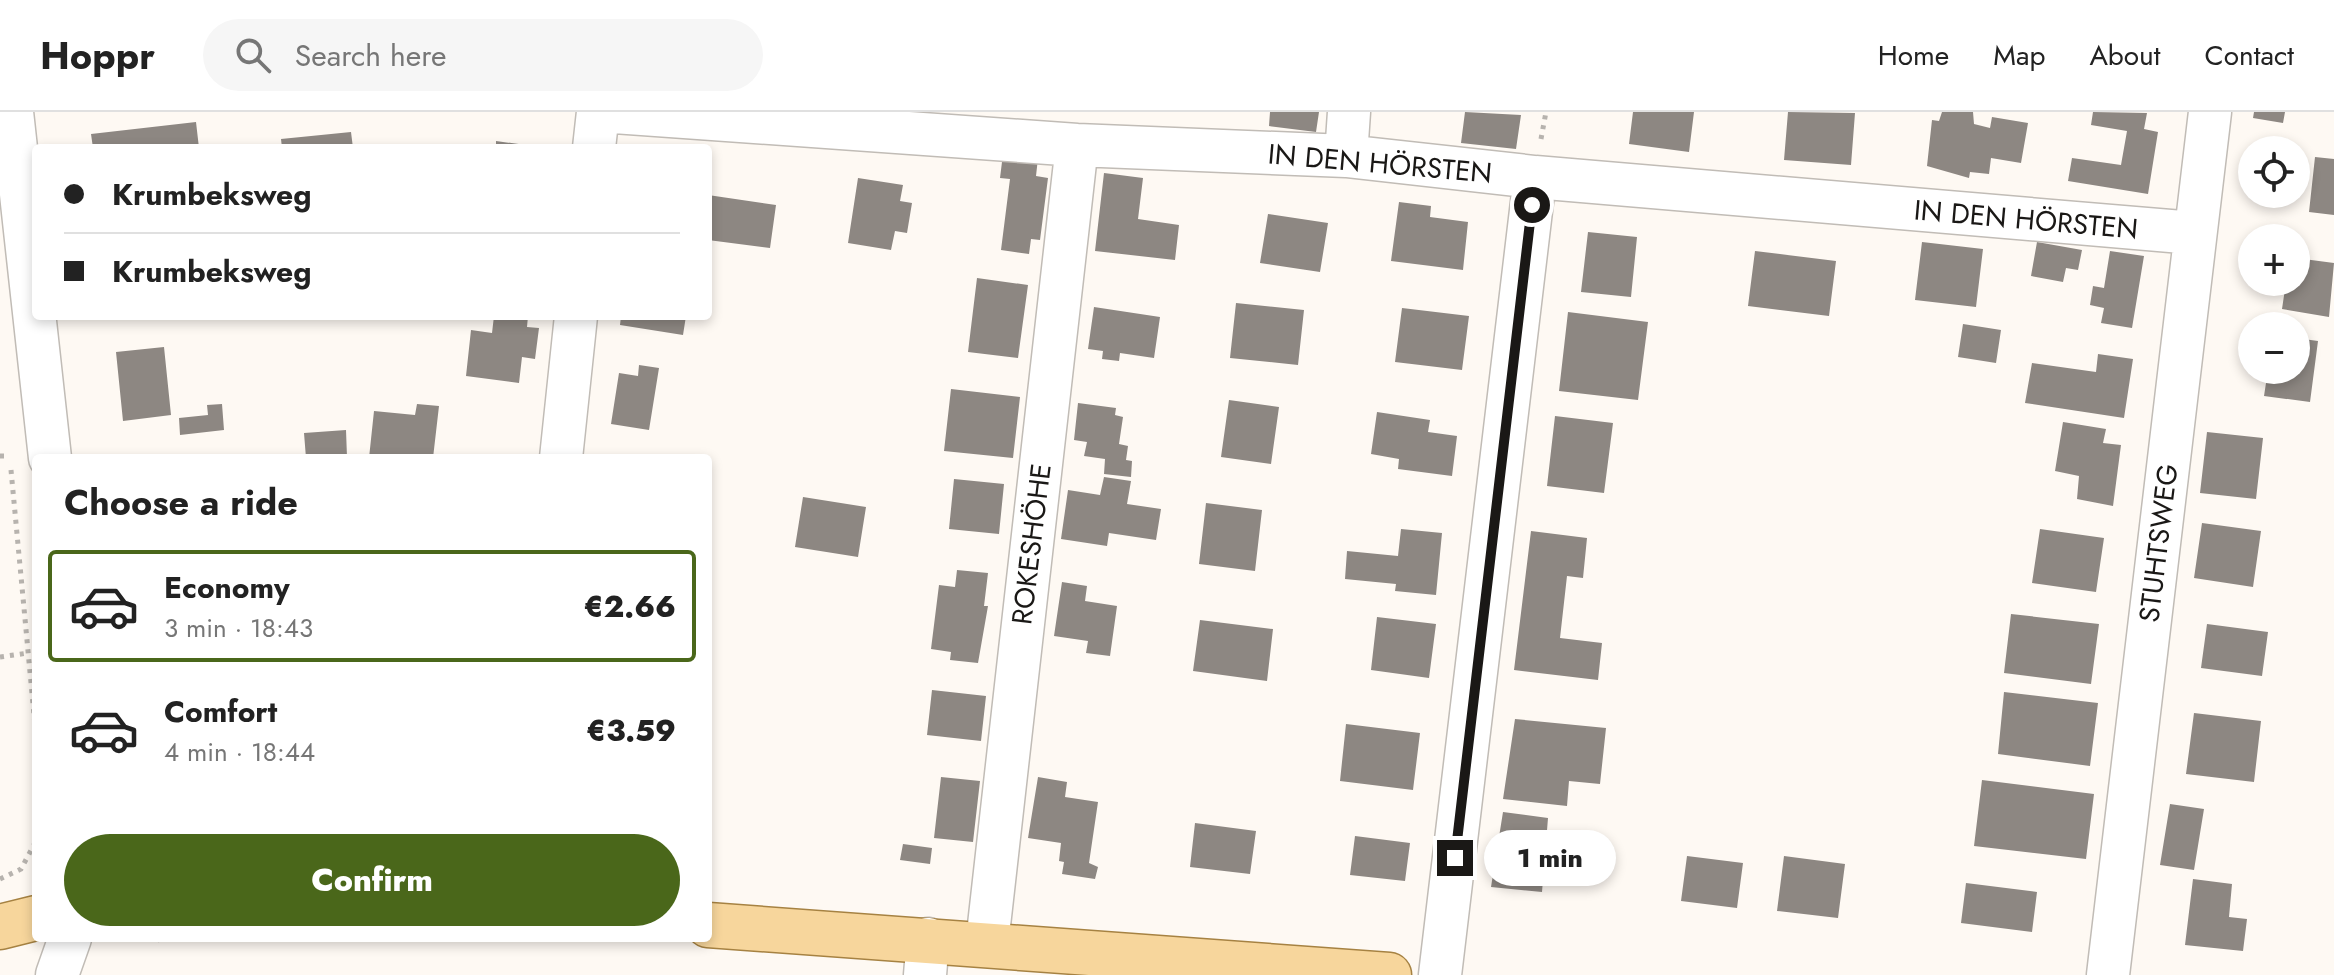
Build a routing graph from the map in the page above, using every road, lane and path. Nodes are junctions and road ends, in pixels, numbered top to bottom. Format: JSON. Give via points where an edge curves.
{"nodes":[{"id":1,"x":12,"y":112,"type":"edge"},
{"id":2,"x":598,"y":112,"type":"edge"},
{"id":3,"x":614,"y":112,"type":"edge"},
{"id":4,"x":1349,"y":112,"type":"edge"},
{"id":5,"x":2210,"y":112,"type":"edge"},
{"id":6,"x":594,"y":144,"type":"edge"},
{"id":7,"x":1077,"y":145,"type":"junction"},
{"id":8,"x":1346,"y":156,"type":"junction"},
{"id":9,"x":1535,"y":177,"type":"junction"},
{"id":10,"x":2194,"y":233,"type":"junction"},
{"id":11,"x":576,"y":320,"type":"edge"},
{"id":12,"x":9,"y":446,"type":"dead end"},
{"id":13,"x":561,"y":454,"type":"edge"},
{"id":14,"x":0,"y":456,"type":"edge"},
{"id":15,"x":30,"y":457,"type":"edge"},
{"id":16,"x":28,"y":653,"type":"junction"},
{"id":17,"x":0,"y":657,"type":"edge"},
{"id":18,"x":32,"y":694,"type":"edge"},
{"id":19,"x":32,"y":848,"type":"edge"},
{"id":20,"x":0,"y":879,"type":"edge"},
{"id":21,"x":32,"y":919,"type":"edge"},
{"id":22,"x":712,"y":926,"type":"edge"},
{"id":23,"x":0,"y":927,"type":"edge"},
{"id":24,"x":69,"y":942,"type":"edge"},
{"id":25,"x":1007,"y":955,"type":"edge"},
{"id":26,"x":926,"y":957,"type":"edge"},
{"id":27,"x":57,"y":975,"type":"edge"},
{"id":28,"x":1389,"y":975,"type":"edge"},
{"id":29,"x":1440,"y":975,"type":"edge"},
{"id":30,"x":2108,"y":975,"type":"edge"}],
"edges":[{"from":1,"to":15,"type":"street"},
{"from":2,"to":6,"type":"street"},
{"from":3,"to":7,"type":"street","name":"IN DEN HÖRSTEN"},
{"from":4,"to":8,"type":"street"},
{"from":5,"to":10,"type":"street","name":"STUHTSWEG"},
{"from":7,"to":8,"type":"street","name":"IN DEN HÖRSTEN"},
{"from":7,"to":25,"type":"street","name":"ROKESHÖHE"},
{"from":8,"to":9,"type":"street","name":"IN DEN HÖRSTEN"},
{"from":9,"to":10,"type":"street","name":"IN DEN HÖRSTEN"},
{"from":9,"to":29,"type":"street"},
{"from":10,"to":30,"type":"street","name":"STUHTSWEG"},
{"from":11,"to":13,"type":"street"},
{"from":12,"to":15,"type":"path"},
{"from":14,"to":15,"type":"path"},
{"from":15,"to":16,"type":"path"},
{"from":16,"to":17,"type":"path"},
{"from":16,"to":18,"type":"path"},
{"from":19,"to":20,"type":"path","via":[[21,869]]},
{"from":21,"to":23,"type":"main road"},
{"from":22,"to":26,"type":"main road"},
{"from":24,"to":27,"type":"street"},
{"from":25,"to":26,"type":"main road"},
{"from":25,"to":28,"type":"main road"}]}
